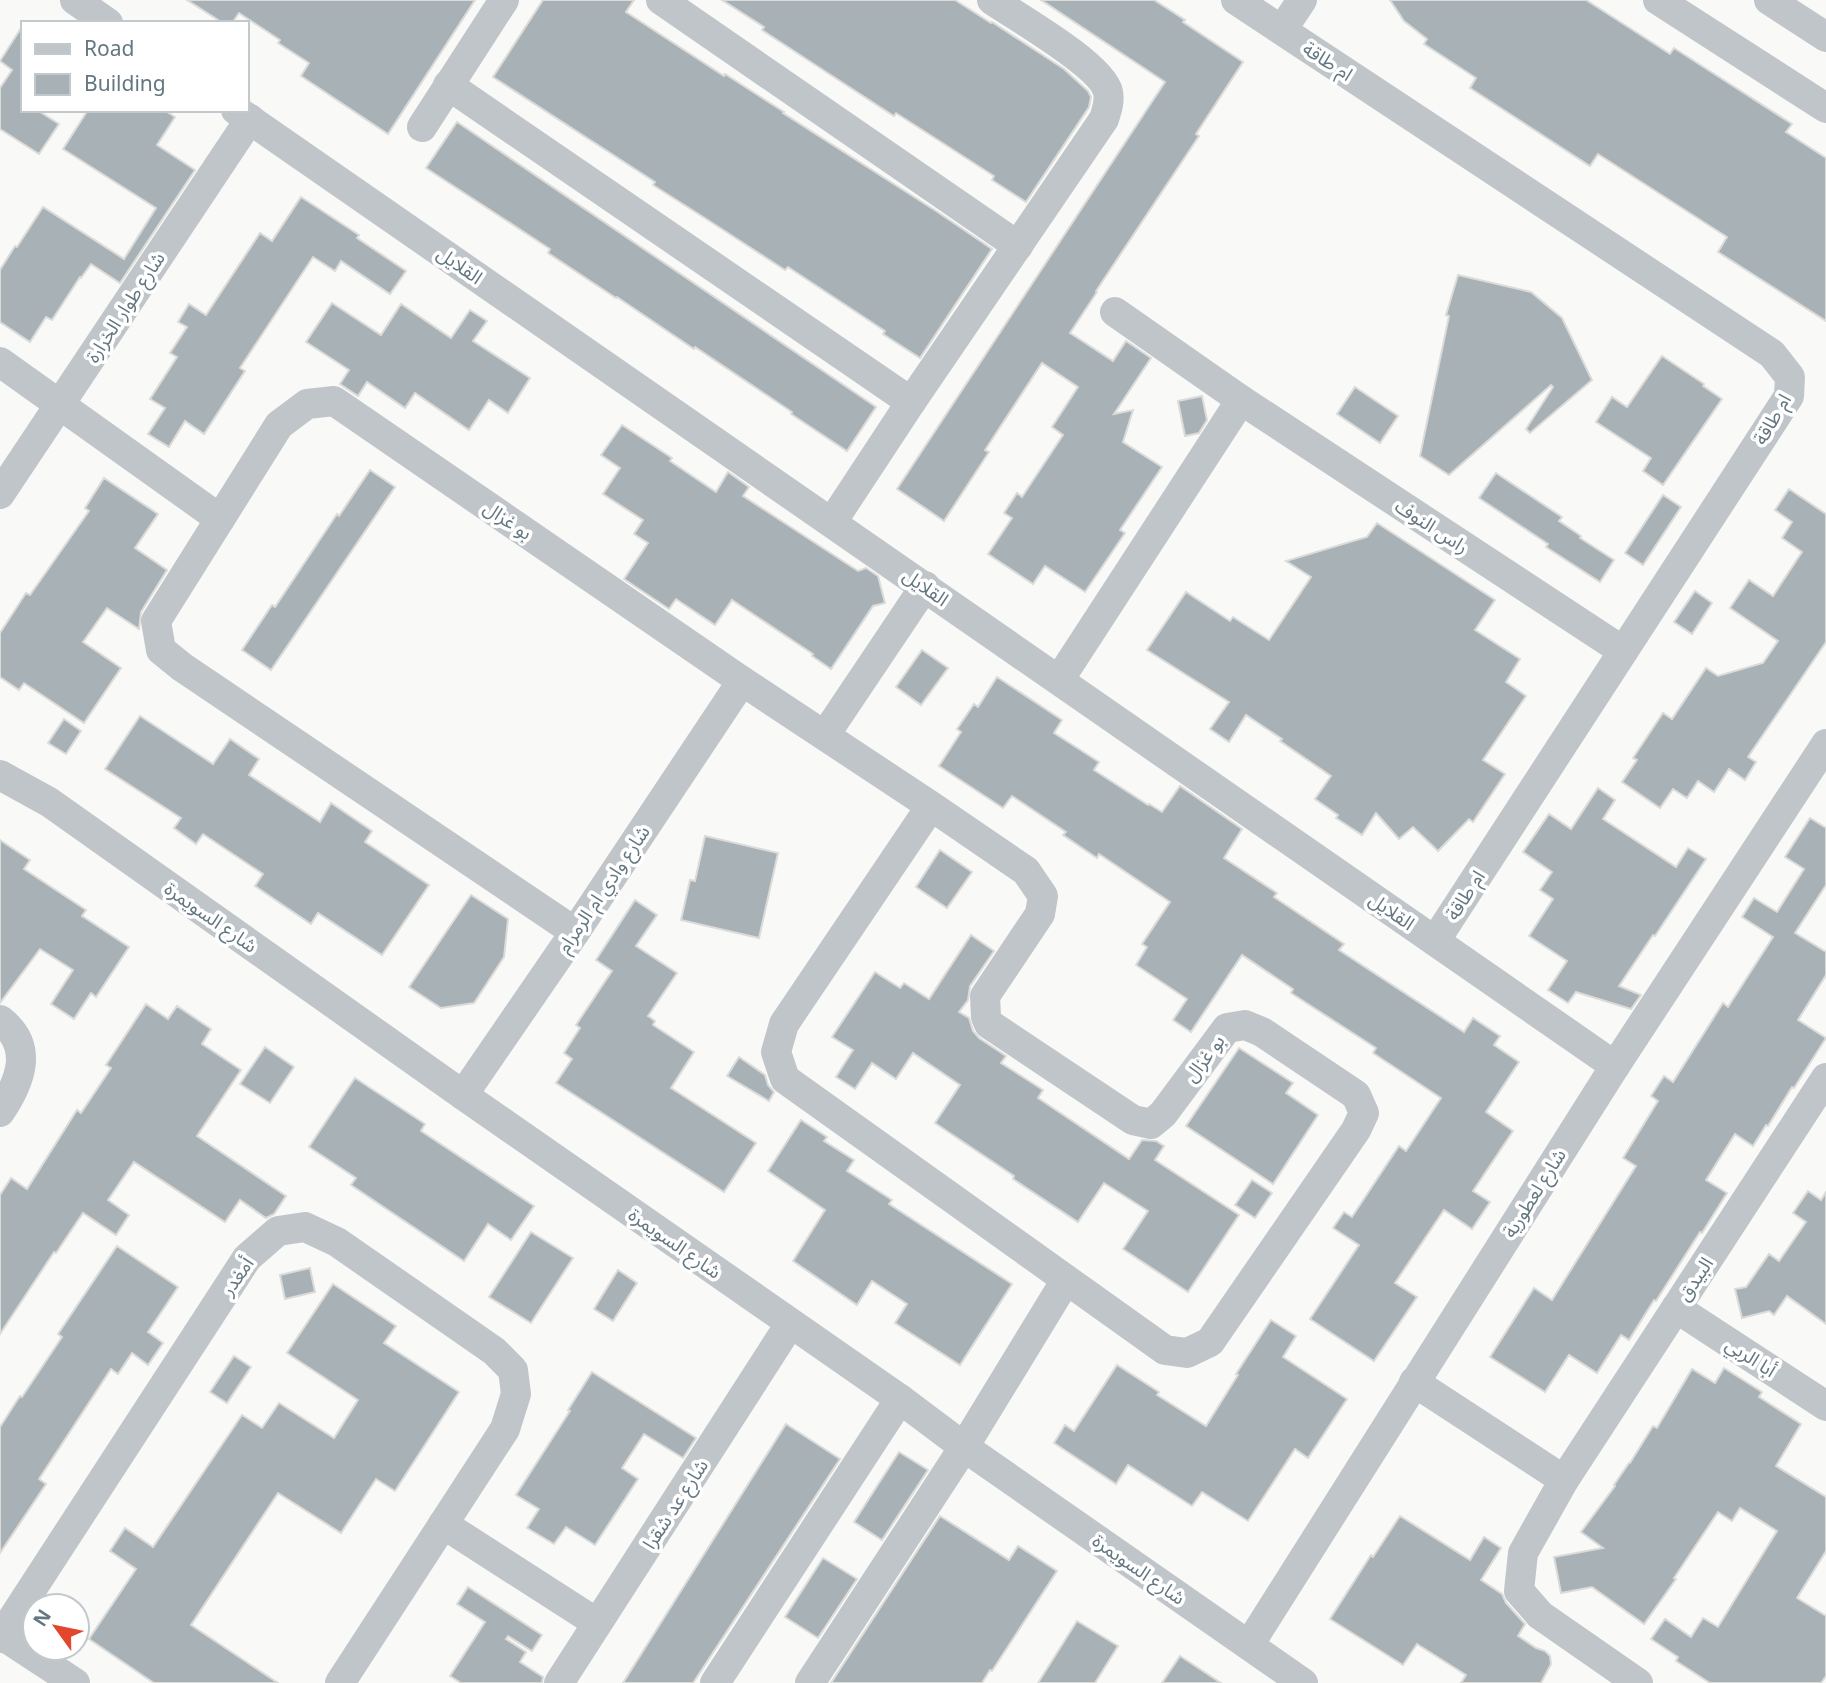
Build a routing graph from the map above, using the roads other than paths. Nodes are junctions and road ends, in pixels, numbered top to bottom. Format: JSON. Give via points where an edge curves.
{"nodes":[{"id":1,"x":75,"y":0,"type":"edge"},
{"id":2,"x":504,"y":0,"type":"edge"},
{"id":3,"x":661,"y":0,"type":"edge"},
{"id":4,"x":992,"y":0,"type":"edge"},
{"id":5,"x":1236,"y":0,"type":"edge"},
{"id":6,"x":1302,"y":0,"type":"edge"},
{"id":7,"x":1658,"y":0,"type":"edge"},
{"id":8,"x":1769,"y":0,"type":"edge"},
{"id":9,"x":105,"y":21,"type":"edge"},
{"id":10,"x":1282,"y":30,"type":"junction"},
{"id":11,"x":1826,"y":37,"type":"edge"},
{"id":12,"x":448,"y":85,"type":"junction"},
{"id":13,"x":1826,"y":108,"type":"edge"},
{"id":14,"x":243,"y":115,"type":"edge"},
{"id":15,"x":422,"y":127,"type":"dead end"},
{"id":16,"x":1018,"y":246,"type":"junction"},
{"id":17,"x":1115,"y":312,"type":"dead end"},
{"id":18,"x":0,"y":362,"type":"edge"},
{"id":19,"x":1241,"y":400,"type":"junction"},
{"id":20,"x":911,"y":401,"type":"junction"},
{"id":21,"x":61,"y":405,"type":"junction"},
{"id":22,"x":0,"y":494,"type":"edge"},
{"id":23,"x":220,"y":519,"type":"junction"},
{"id":24,"x":832,"y":522,"type":"junction"},
{"id":25,"x":925,"y":586,"type":"junction"},
{"id":26,"x":1623,"y":651,"type":"junction"},
{"id":27,"x":1059,"y":680,"type":"junction"},
{"id":28,"x":742,"y":681,"type":"junction"},
{"id":29,"x":825,"y":735,"type":"junction"},
{"id":30,"x":1826,"y":744,"type":"edge"},
{"id":31,"x":0,"y":757,"type":"edge"},
{"id":32,"x":0,"y":775,"type":"edge"},
{"id":33,"x":49,"y":802,"type":"junction"},
{"id":34,"x":931,"y":806,"type":"junction"},
{"id":35,"x":575,"y":932,"type":"junction"},
{"id":36,"x":1435,"y":942,"type":"junction"},
{"id":37,"x":0,"y":1020,"type":"edge"},
{"id":38,"x":1615,"y":1066,"type":"junction"},
{"id":39,"x":1826,"y":1078,"type":"edge"},
{"id":40,"x":463,"y":1095,"type":"junction"},
{"id":41,"x":0,"y":1112,"type":"edge"},
{"id":42,"x":1066,"y":1280,"type":"junction"},
{"id":43,"x":1676,"y":1308,"type":"junction"},
{"id":44,"x":790,"y":1324,"type":"junction"},
{"id":45,"x":1414,"y":1382,"type":"junction"},
{"id":46,"x":900,"y":1399,"type":"junction"},
{"id":47,"x":1826,"y":1406,"type":"edge"},
{"id":48,"x":964,"y":1447,"type":"junction"},
{"id":49,"x":1563,"y":1480,"type":"junction"},
{"id":50,"x":443,"y":1524,"type":"junction"},
{"id":51,"x":597,"y":1623,"type":"junction"},
{"id":52,"x":1,"y":1637,"type":"edge"},
{"id":53,"x":1248,"y":1645,"type":"junction"},
{"id":54,"x":75,"y":1683,"type":"edge"},
{"id":55,"x":340,"y":1683,"type":"edge"},
{"id":56,"x":559,"y":1683,"type":"edge"},
{"id":57,"x":715,"y":1683,"type":"edge"},
{"id":58,"x":810,"y":1683,"type":"edge"},
{"id":59,"x":1303,"y":1683,"type":"edge"},
{"id":60,"x":1639,"y":1683,"type":"edge"}],
"edges":[{"from":1,"to":9,"type":"street"},
{"from":2,"to":12,"type":"street"},
{"from":3,"to":16,"type":"street"},
{"from":4,"to":16,"type":"street","via":[[1082,60],[1108,90],[1104,119]]},
{"from":5,"to":10,"type":"street","name":"ام طاقة"},
{"from":6,"to":10,"type":"street","name":"ام طاقة"},
{"from":7,"to":13,"type":"street"},
{"from":8,"to":11,"type":"street"},
{"from":10,"to":26,"type":"street","name":"ام طاقة","via":[[1772,355],[1790,377],[1789,397]]},
{"from":12,"to":15,"type":"street"},
{"from":12,"to":20,"type":"street"},
{"from":14,"to":21,"type":"street","name":"شارع طوار الخرارة"},
{"from":14,"to":24,"type":"street","name":"القلايل"},
{"from":16,"to":20,"type":"street"},
{"from":17,"to":19,"type":"street","name":"راس النوف"},
{"from":18,"to":21,"type":"street"},
{"from":19,"to":26,"type":"street","name":"راس النوف"},
{"from":19,"to":27,"type":"street"},
{"from":20,"to":24,"type":"street"},
{"from":21,"to":22,"type":"street","name":"شارع طوار الخرارة"},
{"from":21,"to":23,"type":"street"},
{"from":23,"to":28,"type":"street","name":"بو غزال","via":[[279,425],[307,404],[334,401]]},
{"from":23,"to":35,"type":"street","name":"بو غزال","via":[[156,621],[161,650]]},
{"from":24,"to":25,"type":"street","name":"القلايل"},
{"from":25,"to":27,"type":"street","name":"القلايل"},
{"from":25,"to":29,"type":"street"},
{"from":26,"to":36,"type":"street","name":"ام طاقة"},
{"from":27,"to":36,"type":"street","name":"القلايل"},
{"from":28,"to":29,"type":"street","name":"بو غزال"},
{"from":28,"to":35,"type":"street","name":"شارع وادي ام الرمرام"},
{"from":29,"to":34,"type":"street","name":"بو غزال"},
{"from":30,"to":38,"type":"street","name":"شارع لعطورية"},
{"from":31,"to":33,"type":"street","name":"شارع السويمرة"},
{"from":32,"to":33,"type":"street","name":"شارع السويمرة"},
{"from":33,"to":40,"type":"street","name":"شارع السويمرة"},
{"from":34,"to":42,"type":"street","name":"بو غزال","via":[[784,1024],[776,1052],[785,1079]]},
{"from":34,"to":42,"type":"street","name":"بو غزال","via":[[1026,871],[1043,896],[1040,914],[985,996],[989,1024],[1133,1120],[1151,1124],[1163,1114],[1227,1028],[1245,1025],[1356,1095],[1364,1113],[1210,1342],[1188,1353],[1166,1350]]},
{"from":35,"to":40,"type":"street","name":"شارع وادي ام الرمرام"},
{"from":36,"to":38,"type":"street","name":"القلايل"},
{"from":37,"to":41,"type":"street","via":[[19,1042],[22,1065],[13,1093]]},
{"from":38,"to":45,"type":"street","name":"شارع لعطورية"},
{"from":39,"to":43,"type":"street","name":"البيدق"},
{"from":40,"to":44,"type":"street","name":"شارع السويمرة"},
{"from":42,"to":48,"type":"street"},
{"from":43,"to":47,"type":"street","name":"أبا الربي"},
{"from":43,"to":49,"type":"street","name":"البيدق"},
{"from":44,"to":46,"type":"street","name":"شارع السويمرة"},
{"from":44,"to":51,"type":"street","name":"شارع عد شقرا"},
{"from":45,"to":49,"type":"street"},
{"from":45,"to":53,"type":"street","name":"شارع لعطورية"},
{"from":46,"to":48,"type":"street","name":"شارع السويمرة"},
{"from":46,"to":57,"type":"street"},
{"from":48,"to":53,"type":"street","name":"شارع السويمرة"},
{"from":48,"to":58,"type":"street"},
{"from":49,"to":60,"type":"street","name":"البيدق","via":[[1522,1553],[1519,1591],[1539,1615]]},
{"from":50,"to":51,"type":"street"},
{"from":50,"to":52,"type":"street","name":"أمغدر","via":[[505,1429],[516,1394],[513,1370],[494,1351],[337,1242],[305,1227],[278,1231],[247,1258]]},
{"from":50,"to":55,"type":"street","name":"أمغدر"},
{"from":51,"to":56,"type":"street","name":"شارع عد شقرا"},
{"from":52,"to":54,"type":"street"},
{"from":53,"to":59,"type":"street","name":"شارع السويمرة"}]}
